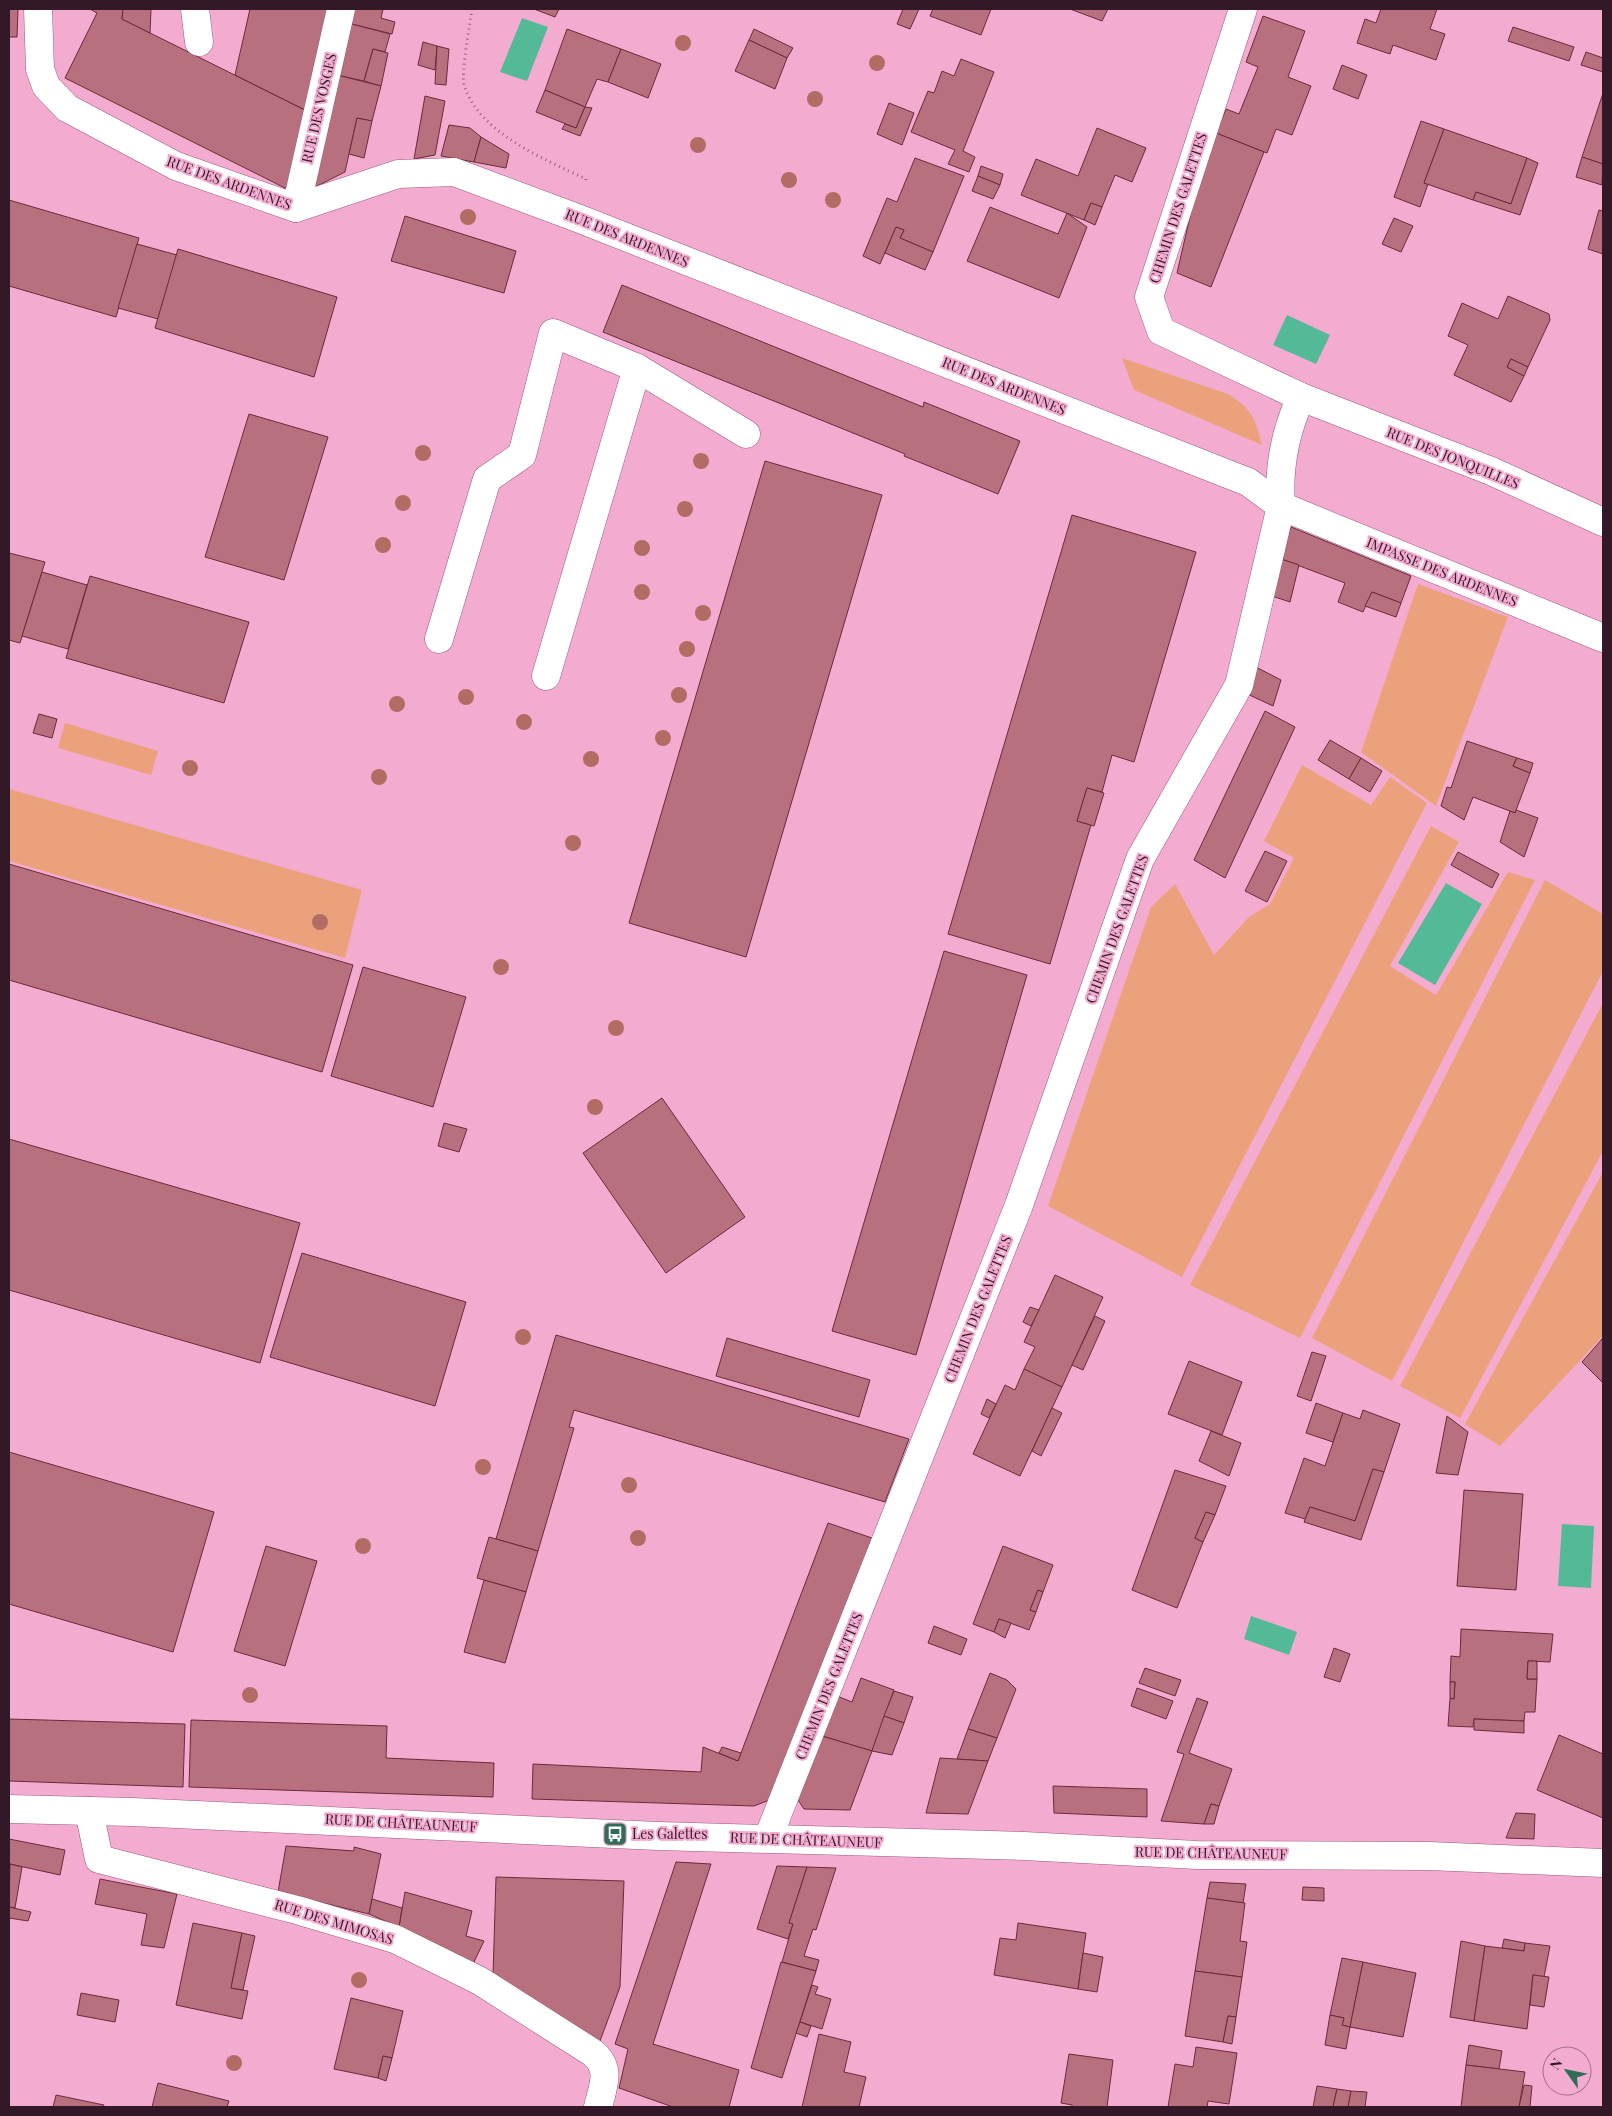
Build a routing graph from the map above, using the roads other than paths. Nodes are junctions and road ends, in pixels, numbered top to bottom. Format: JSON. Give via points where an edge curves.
{"nodes":[{"id":1,"x":38,"y":9,"type":"edge"},
{"id":2,"x":196,"y":9,"type":"edge"},
{"id":3,"x":342,"y":9,"type":"edge"},
{"id":4,"x":1243,"y":9,"type":"edge"},
{"id":5,"x":199,"y":42,"type":"dead end"},
{"id":6,"x":296,"y":208,"type":"junction"},
{"id":7,"x":637,"y":368,"type":"junction"},
{"id":8,"x":1301,"y":397,"type":"junction"},
{"id":9,"x":746,"y":434,"type":"dead end"},
{"id":10,"x":1281,"y":506,"type":"junction"},
{"id":11,"x":1603,"y":522,"type":"edge"},
{"id":12,"x":1603,"y":638,"type":"edge"},
{"id":13,"x":439,"y":640,"type":"dead end"},
{"id":14,"x":546,"y":676,"type":"dead end"},
{"id":15,"x":9,"y":1809,"type":"edge"},
{"id":16,"x":89,"y":1811,"type":"junction"},
{"id":17,"x":768,"y":1838,"type":"junction"},
{"id":18,"x":1603,"y":1863,"type":"edge"},
{"id":19,"x":598,"y":2107,"type":"edge"}],
"edges":[{"from":1,"to":6,"type":"street","name":"RUE DES ARDENNES","via":[[40,69],[46,86],[67,108],[176,166]]},
{"from":2,"to":5,"type":"street"},
{"from":3,"to":6,"type":"street","name":"RUE DES VOSGES"},
{"from":4,"to":8,"type":"street","name":"CHEMIN DES GALETTES","via":[[1148,297],[1161,331]]},
{"from":6,"to":10,"type":"street","name":"RUE DES ARDENNES","via":[[398,174],[454,172],[1248,482]]},
{"from":7,"to":9,"type":"street"},
{"from":7,"to":13,"type":"street","via":[[554,332],[522,455],[487,479]]},
{"from":7,"to":14,"type":"street"},
{"from":8,"to":10,"type":"street","name":"CHEMIN DES GALETTES","via":[[1290,420],[1281,463]]},
{"from":8,"to":11,"type":"street","name":"RUE DES JONQUILLES","via":[[1490,471]]},
{"from":10,"to":12,"type":"street","name":"IMPASSE DES ARDENNES"},
{"from":10,"to":17,"type":"street","name":"CHEMIN DES GALETTES","via":[[1239,685],[1140,859],[1019,1205]]},
{"from":15,"to":16,"type":"street","name":"RUE DE CHÂTEAUNEUF"},
{"from":16,"to":17,"type":"street","name":"RUE DE CHÂTEAUNEUF"},
{"from":16,"to":19,"type":"street","name":"RUE DES MIMOSAS","via":[[99,1859],[395,1939],[480,1981],[593,2052],[602,2061],[606,2075]]},
{"from":17,"to":18,"type":"street","name":"RUE DE CHÂTEAUNEUF","via":[[1197,1855],[1429,1856]]}]}
